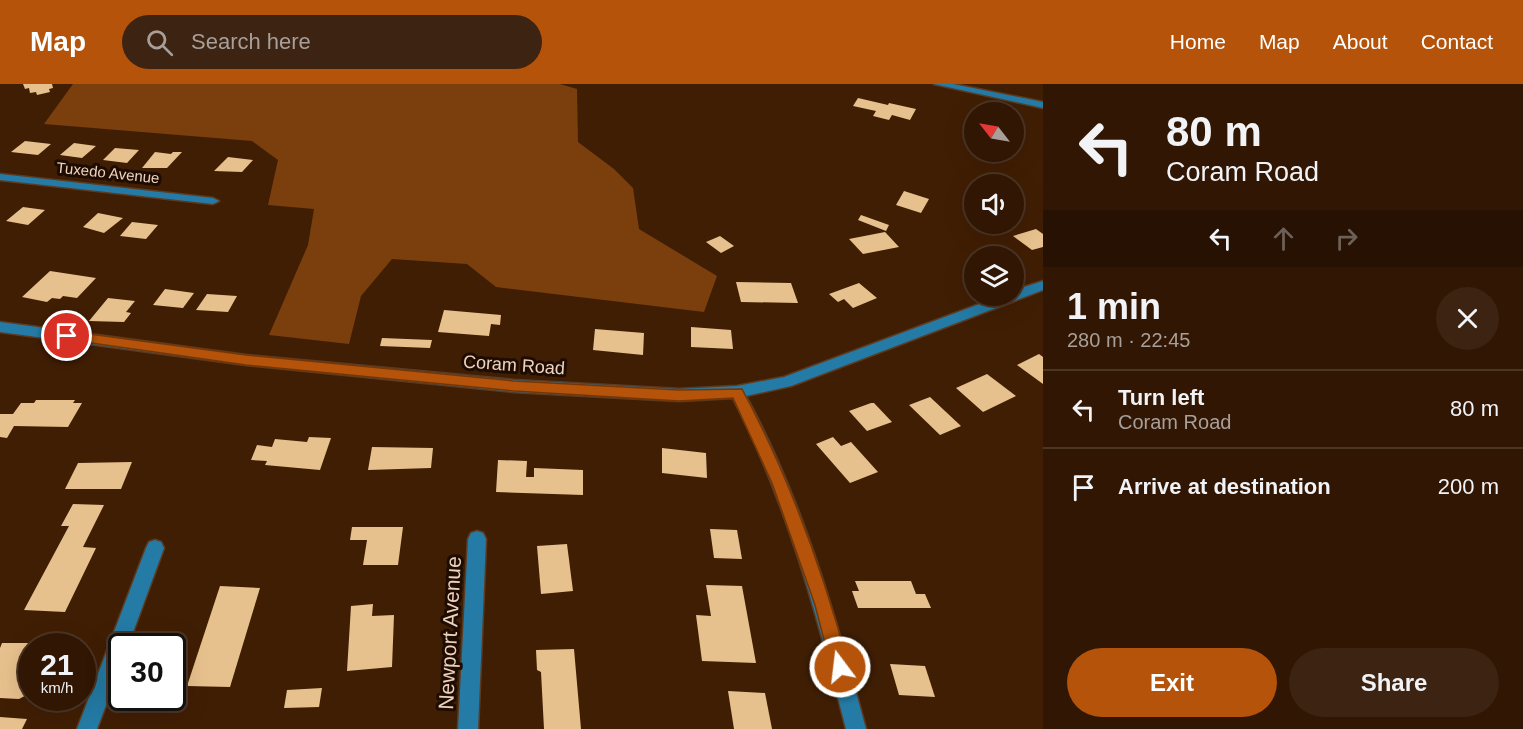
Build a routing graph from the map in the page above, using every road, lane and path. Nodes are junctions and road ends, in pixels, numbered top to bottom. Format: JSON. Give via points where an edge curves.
{"nodes":[{"id":1,"x":939,"y":84,"type":"edge"},
{"id":2,"x":1043,"y":105,"type":"edge"},
{"id":3,"x":0,"y":177,"type":"edge"},
{"id":4,"x":213,"y":201,"type":"dead end"},
{"id":5,"x":1043,"y":285,"type":"edge"},
{"id":6,"x":1024,"y":291,"type":"edge"},
{"id":7,"x":984,"y":306,"type":"edge"},
{"id":8,"x":0,"y":327,"type":"edge"},
{"id":9,"x":737,"y":392,"type":"junction"},
{"id":10,"x":477,"y":539,"type":"dead end"},
{"id":11,"x":155,"y":548,"type":"dead end"},
{"id":12,"x":87,"y":729,"type":"edge"},
{"id":13,"x":468,"y":729,"type":"edge"},
{"id":14,"x":856,"y":729,"type":"edge"}],
"edges":[{"from":1,"to":2,"type":"street"},
{"from":3,"to":4,"type":"street","name":"Tuxedo Avenue"},
{"from":5,"to":6,"type":"street","name":"Coram Road"},
{"from":7,"to":9,"type":"street","name":"Coram Road","via":[[786,382]]},
{"from":8,"to":9,"type":"street","name":"Coram Road","via":[[246,360],[514,386],[679,395]]},
{"from":9,"to":14,"type":"street","via":[[780,483],[824,605]]},
{"from":10,"to":13,"type":"street","name":"Newport Avenue"},
{"from":11,"to":12,"type":"street"}]}
